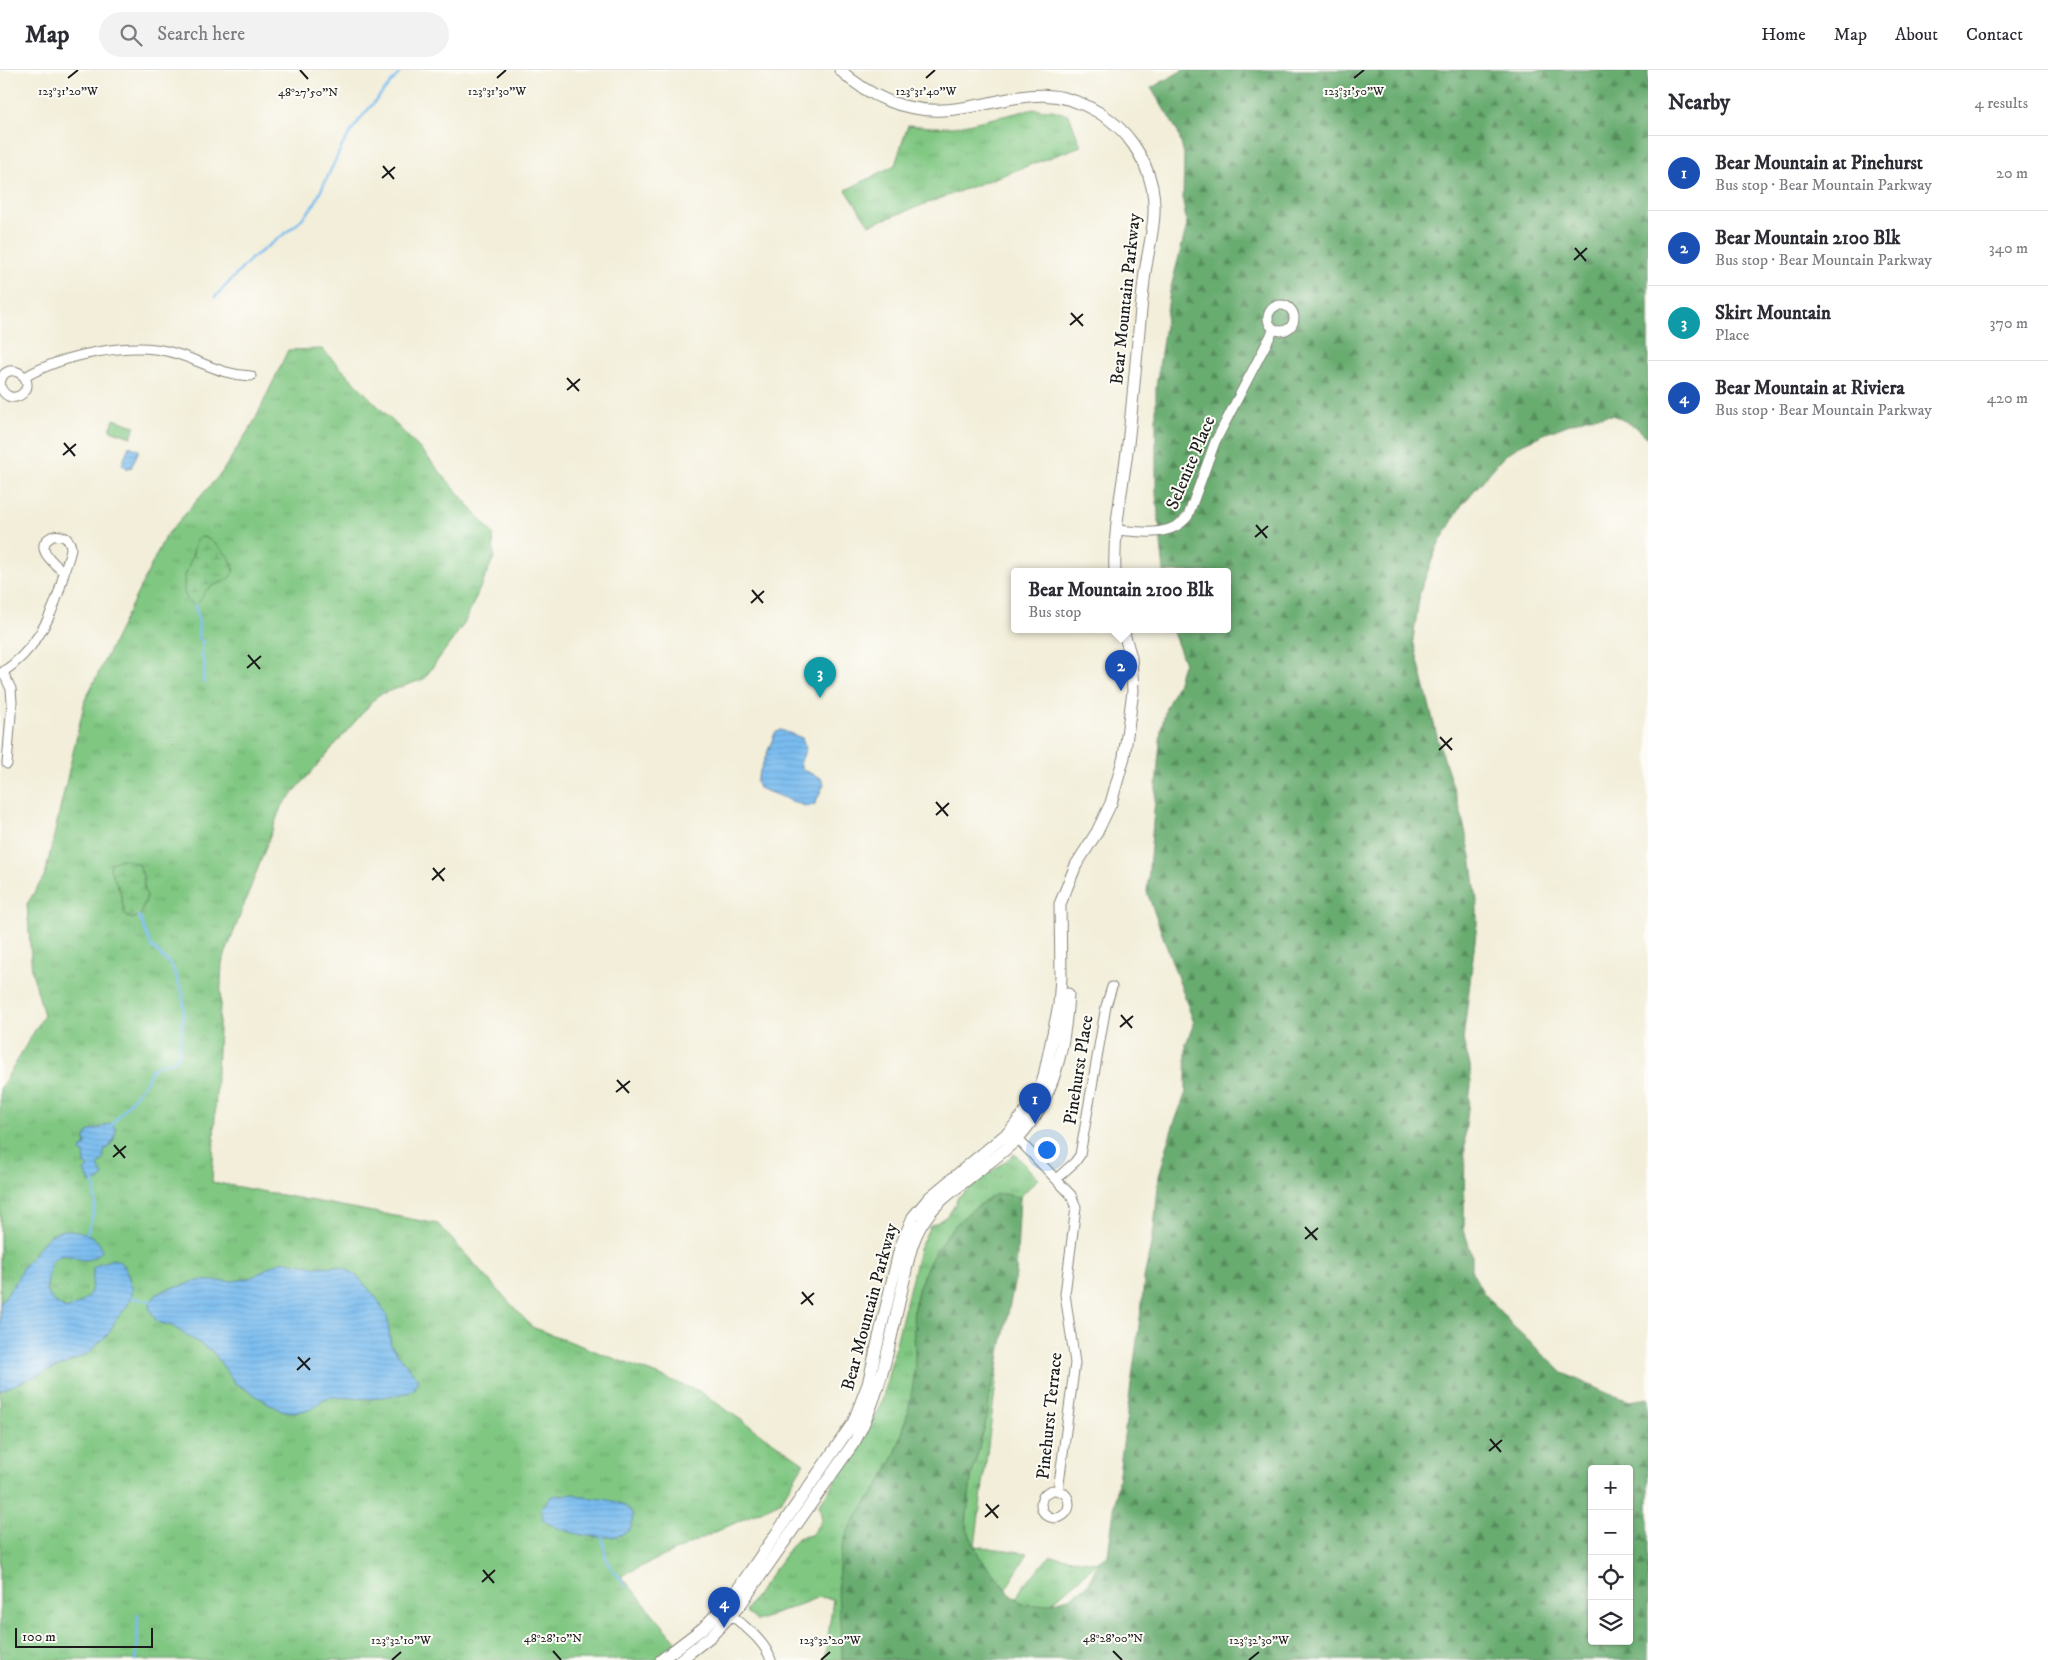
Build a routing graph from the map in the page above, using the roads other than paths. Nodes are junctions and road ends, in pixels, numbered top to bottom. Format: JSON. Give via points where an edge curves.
{"nodes":[{"id":1,"x":840,"y":70,"type":"edge"},
{"id":2,"x":1274,"y":328,"type":"dead end"},
{"id":3,"x":251,"y":376,"type":"dead end"},
{"id":4,"x":25,"y":377,"type":"junction"},
{"id":5,"x":1,"y":389,"type":"edge"},
{"id":6,"x":1116,"y":530,"type":"junction"},
{"id":7,"x":1115,"y":568,"type":"edge"},
{"id":8,"x":64,"y":573,"type":"dead end"},
{"id":9,"x":1124,"y":633,"type":"edge"},
{"id":10,"x":1,"y":673,"type":"edge"},
{"id":11,"x":7,"y":764,"type":"dead end"},
{"id":12,"x":1112,"y":987,"type":"dead end"},
{"id":13,"x":1014,"y":1135,"type":"junction"},
{"id":14,"x":1056,"y":1179,"type":"junction"},
{"id":15,"x":1058,"y":1491,"type":"dead end"},
{"id":16,"x":727,"y":1611,"type":"junction"},
{"id":17,"x":661,"y":1660,"type":"edge"},
{"id":18,"x":680,"y":1660,"type":"edge"},
{"id":19,"x":771,"y":1660,"type":"edge"}],
"edges":[{"from":1,"to":6,"type":"street","name":"Bear Mountain Parkway","via":[[880,98],[928,110],[956,109],[1026,95],[1062,98],[1082,104],[1113,122],[1140,154],[1152,187],[1154,216],[1144,276]]},
{"from":2,"to":6,"type":"street","name":"Selenite Place","via":[[1215,442],[1183,523],[1168,530],[1146,533]]},
{"from":3,"to":4,"type":"street","via":[[226,373],[163,350],[133,349],[67,359]]},
{"from":4,"to":5,"type":"street","via":[[12,370],[1,378]]},
{"from":4,"to":5,"type":"street","via":[[25,390],[15,398],[8,397]]},
{"from":6,"to":7,"type":"street","name":"Bear Mountain Parkway"},
{"from":8,"to":10,"type":"street","via":[[57,603],[37,638]]},
{"from":9,"to":13,"type":"street","name":"Bear Mountain Parkway","via":[[1133,691],[1124,757],[1108,810],[1066,888],[1069,977],[1062,1046],[1049,1094],[1035,1117]]},
{"from":10,"to":11,"type":"street","via":[[11,689],[12,702]]},
{"from":12,"to":14,"type":"street","name":"Pinehurst Place","via":[[1080,1155]]},
{"from":13,"to":14,"type":"street","name":"Pinehurst Terrace"},
{"from":13,"to":16,"type":"street","name":"Bear Mountain Parkway","via":[[922,1222],[911,1252],[879,1387],[865,1422],[748,1595]]},
{"from":14,"to":15,"type":"street","name":"Pinehurst Terrace","via":[[1072,1195],[1076,1207],[1065,1294],[1075,1363]]},
{"from":16,"to":17,"type":"street","name":"Bear Mountain Parkway"},
{"from":16,"to":18,"type":"street","name":"Bear Mountain Parkway","via":[[711,1636]]},
{"from":16,"to":19,"type":"street","via":[[762,1642]]}]}
